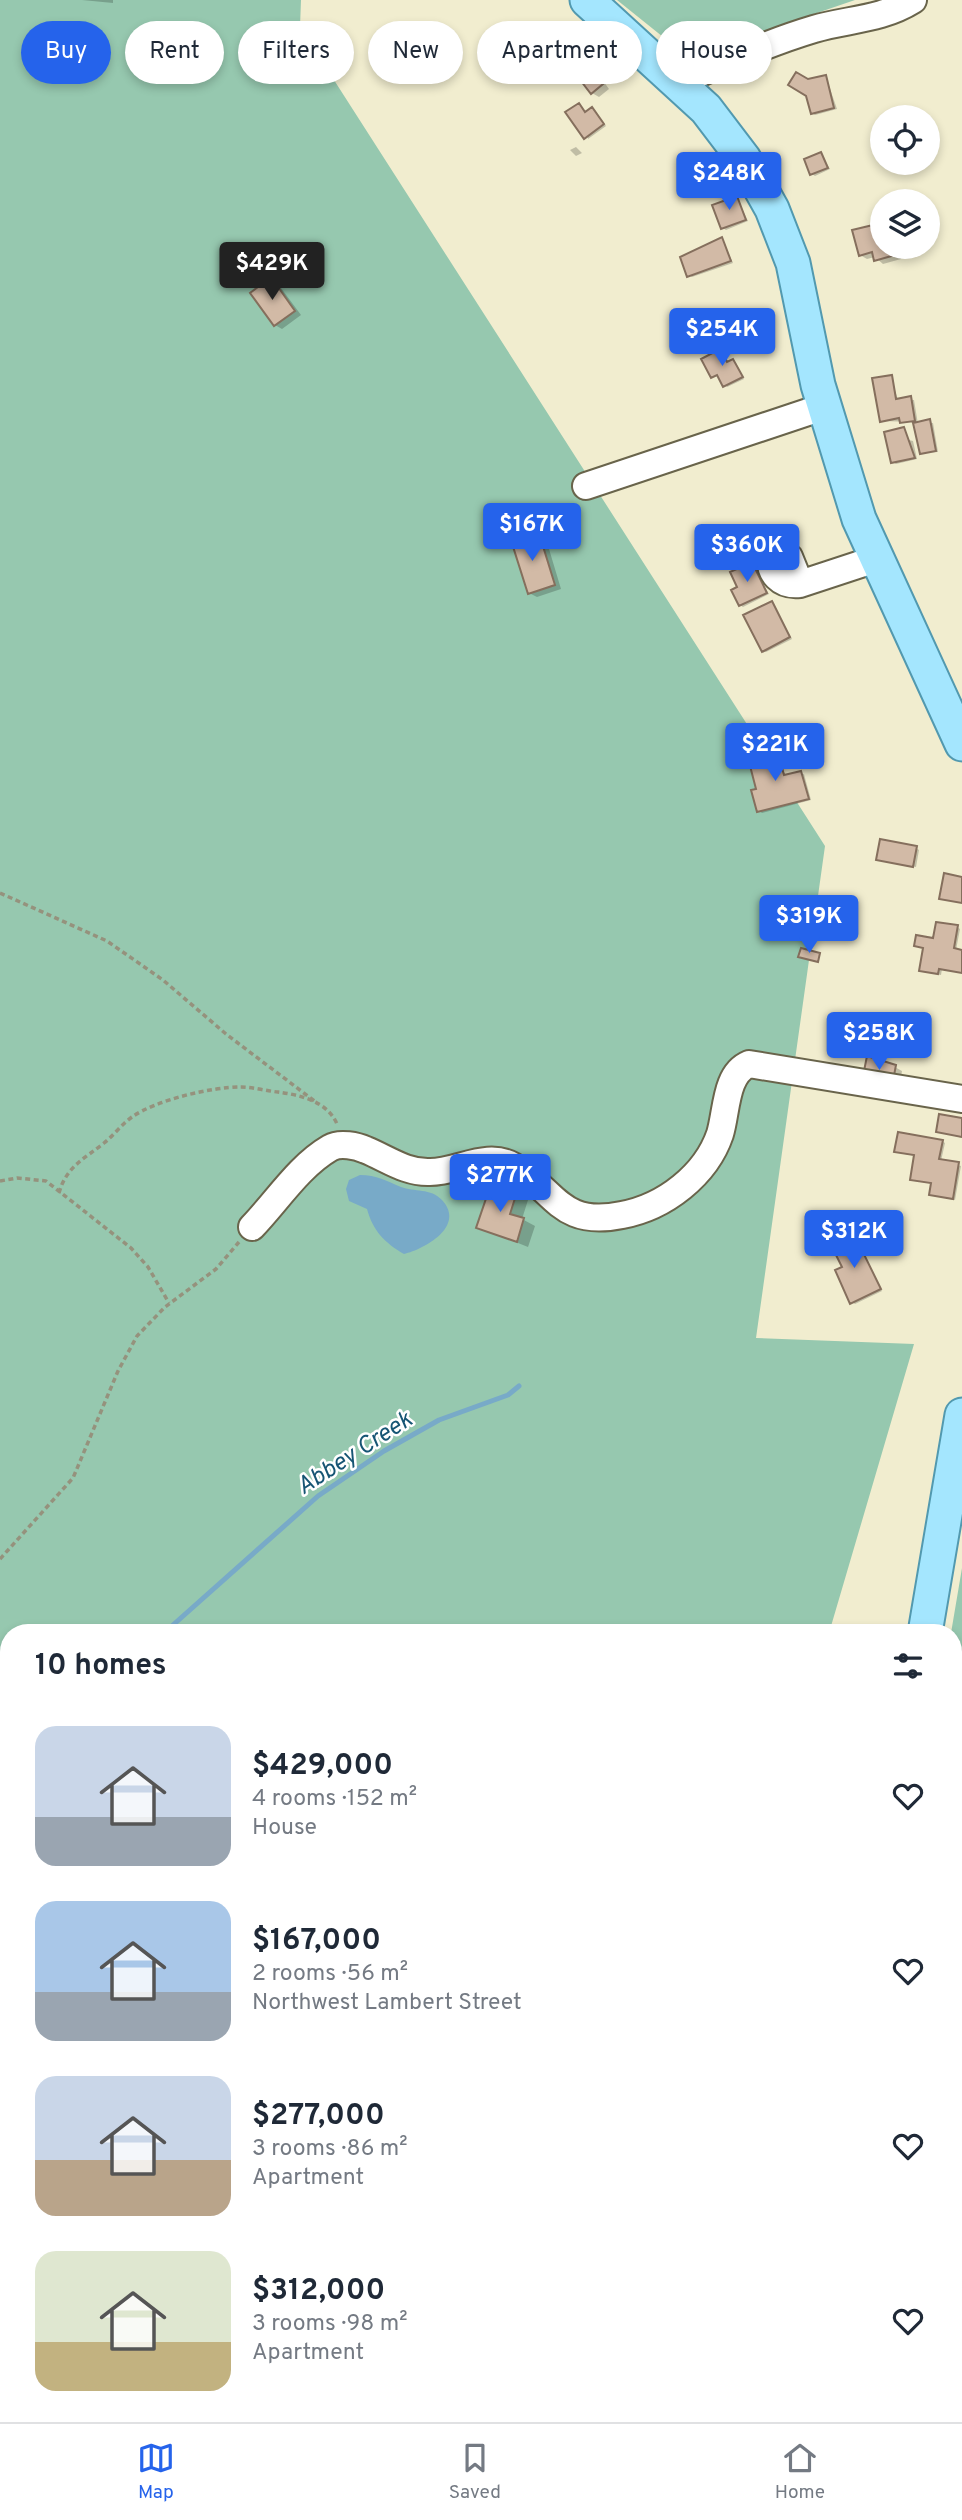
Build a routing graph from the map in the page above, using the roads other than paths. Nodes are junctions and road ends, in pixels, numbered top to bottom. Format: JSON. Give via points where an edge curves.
{"nodes":[{"id":1,"x":587,"y":0,"type":"edge"},
{"id":2,"x":913,"y":0,"type":"edge"},
{"id":3,"x":772,"y":43,"type":"edge"},
{"id":4,"x":656,"y":64,"type":"edge"},
{"id":5,"x":678,"y":84,"type":"edge"},
{"id":6,"x":823,"y":407,"type":"junction"},
{"id":7,"x":586,"y":486,"type":"dead end"},
{"id":8,"x":876,"y":559,"type":"junction"},
{"id":9,"x":800,"y":584,"type":"dead end"},
{"id":10,"x":962,"y":744,"type":"edge"},
{"id":11,"x":962,"y":1099,"type":"edge"},
{"id":12,"x":252,"y":1227,"type":"road end"},
{"id":13,"x":962,"y":1415,"type":"edge"},
{"id":14,"x":927,"y":1624,"type":"edge"}],
"edges":[{"from":1,"to":4,"type":"main road"},
{"from":2,"to":3,"type":"street","via":[[880,16]]},
{"from":5,"to":6,"type":"main road","via":[[732,141],[778,221],[801,294]]},
{"from":6,"to":7,"type":"street"},
{"from":6,"to":8,"type":"main road"},
{"from":8,"to":9,"type":"street"},
{"from":8,"to":10,"type":"main road"},
{"from":11,"to":12,"type":"street","via":[[749,1063],[733,1076],[719,1135],[700,1171],[664,1199],[625,1215],[582,1217],[552,1200],[513,1166],[499,1161],[425,1173],[345,1145],[331,1147],[303,1170]]},
{"from":13,"to":14,"type":"main road"}]}
